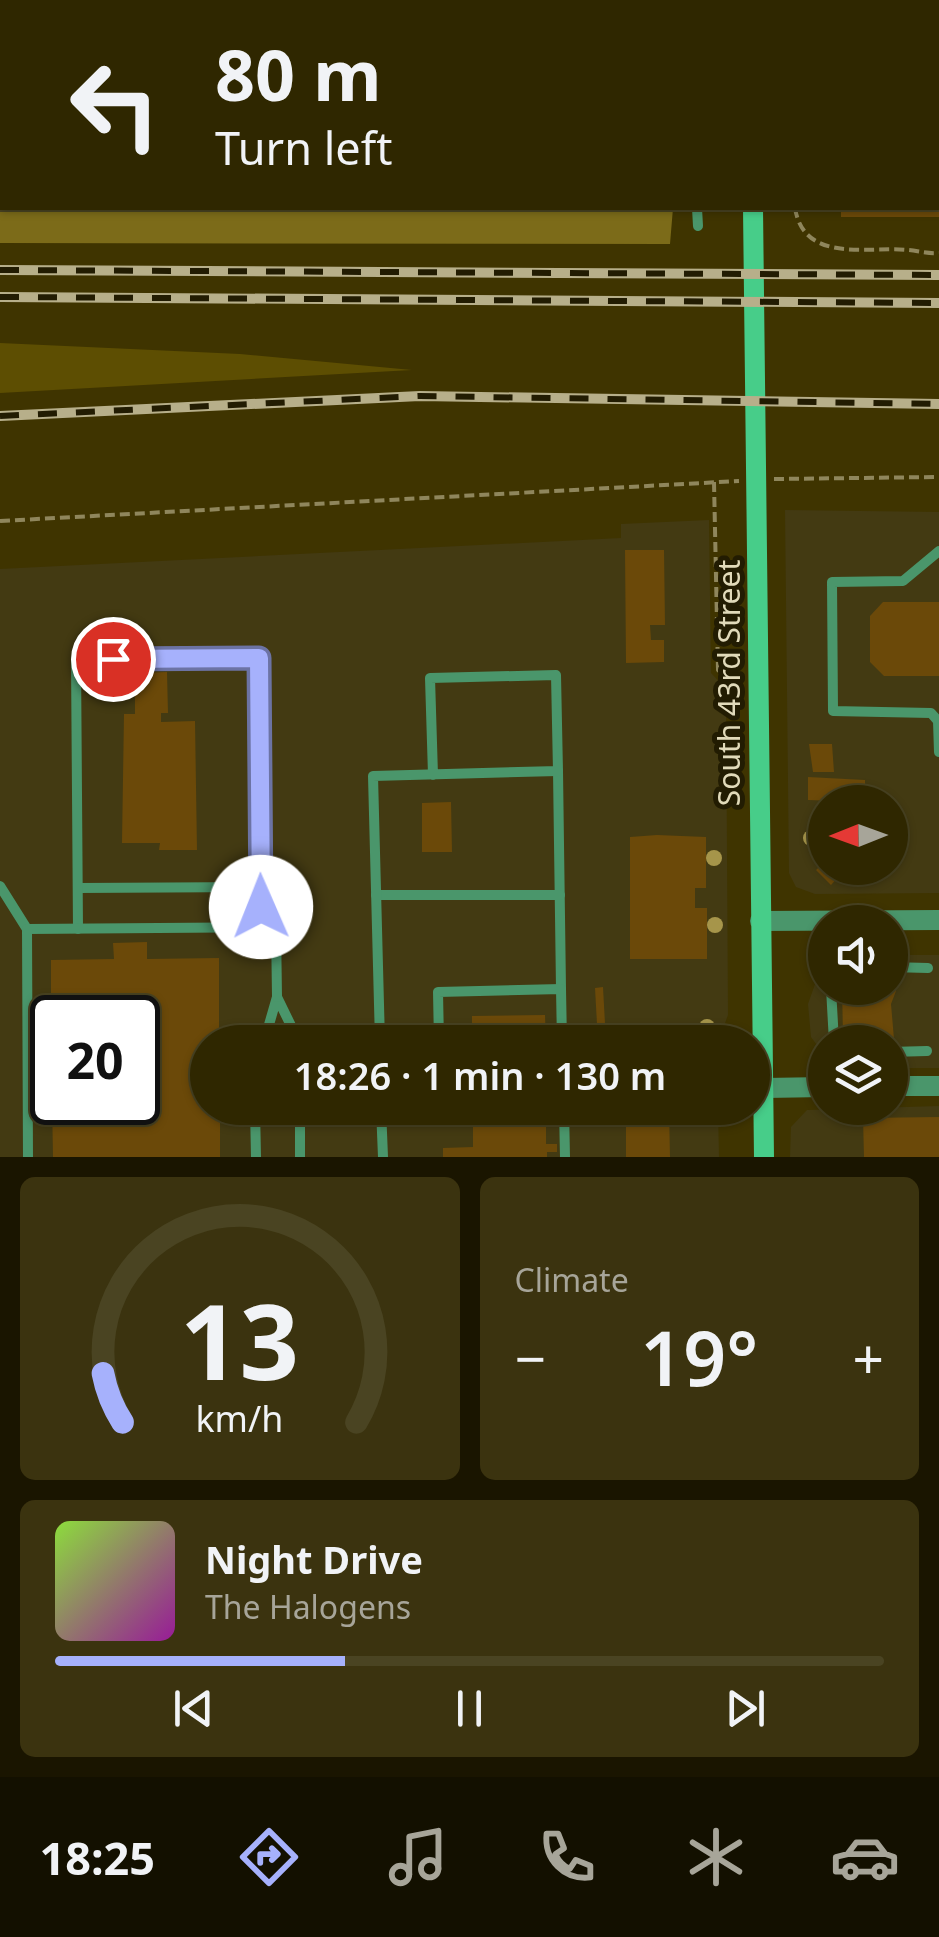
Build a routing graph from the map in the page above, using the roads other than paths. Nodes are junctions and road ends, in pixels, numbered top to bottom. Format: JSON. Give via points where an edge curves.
{"nodes":[{"id":1,"x":697,"y":210,"type":"edge"},
{"id":2,"x":753,"y":210,"type":"edge"},
{"id":3,"x":698,"y":226,"type":"dead end"},
{"id":4,"x":939,"y":551,"type":"edge"},
{"id":5,"x":939,"y":752,"type":"edge"},
{"id":6,"x":558,"y":770,"type":"junction"},
{"id":7,"x":432,"y":774,"type":"junction"},
{"id":8,"x":0,"y":886,"type":"edge"},
{"id":9,"x":261,"y":887,"type":"junction"},
{"id":10,"x":78,"y":888,"type":"junction"},
{"id":11,"x":376,"y":895,"type":"junction"},
{"id":12,"x":560,"y":895,"type":"junction"},
{"id":13,"x":939,"y":920,"type":"edge"},
{"id":14,"x":760,"y":921,"type":"junction"},
{"id":15,"x":262,"y":927,"type":"junction"},
{"id":16,"x":26,"y":929,"type":"junction"},
{"id":17,"x":78,"y":929,"type":"junction"},
{"id":18,"x":908,"y":967,"type":"edge"},
{"id":19,"x":928,"y":968,"type":"dead end"},
{"id":20,"x":561,"y":989,"type":"junction"},
{"id":21,"x":276,"y":997,"type":"junction"},
{"id":22,"x":269,"y":1025,"type":"edge"},
{"id":23,"x":290,"y":1025,"type":"edge"},
{"id":24,"x":380,"y":1025,"type":"edge"},
{"id":25,"x":439,"y":1025,"type":"edge"},
{"id":26,"x":562,"y":1025,"type":"edge"},
{"id":27,"x":763,"y":1025,"type":"edge"},
{"id":28,"x":927,"y":1051,"type":"dead end"},
{"id":29,"x":908,"y":1052,"type":"edge"},
{"id":30,"x":908,"y":1086,"type":"edge"},
{"id":31,"x":939,"y":1086,"type":"edge"},
{"id":32,"x":808,"y":1087,"type":"edge"},
{"id":33,"x":770,"y":1088,"type":"edge"},
{"id":34,"x":255,"y":1125,"type":"edge"},
{"id":35,"x":300,"y":1125,"type":"edge"},
{"id":36,"x":382,"y":1125,"type":"edge"},
{"id":37,"x":564,"y":1125,"type":"edge"},
{"id":38,"x":764,"y":1125,"type":"edge"},
{"id":39,"x":28,"y":1157,"type":"edge"},
{"id":40,"x":256,"y":1157,"type":"edge"},
{"id":41,"x":300,"y":1157,"type":"edge"},
{"id":42,"x":383,"y":1157,"type":"edge"},
{"id":43,"x":565,"y":1157,"type":"edge"},
{"id":44,"x":764,"y":1157,"type":"edge"}],
"edges":[{"from":1,"to":3,"type":"lane"},
{"from":2,"to":14,"type":"main road","name":"South 43rd Street"},
{"from":4,"to":5,"type":"lane","via":[[903,581],[832,582],[833,711],[931,714],[938,721]]},
{"from":6,"to":7,"type":"lane"},
{"from":6,"to":7,"type":"lane","via":[[556,675],[430,678]]},
{"from":6,"to":12,"type":"lane"},
{"from":7,"to":11,"type":"lane","via":[[373,776]]},
{"from":8,"to":16,"type":"lane"},
{"from":9,"to":10,"type":"lane"},
{"from":9,"to":10,"type":"lane","via":[[259,658],[76,659]]},
{"from":9,"to":15,"type":"lane"},
{"from":10,"to":17,"type":"lane"},
{"from":11,"to":12,"type":"lane"},
{"from":11,"to":24,"type":"lane"},
{"from":12,"to":20,"type":"lane"},
{"from":13,"to":14,"type":"street"},
{"from":14,"to":27,"type":"main road","name":"South 43rd Street"},
{"from":15,"to":17,"type":"lane"},
{"from":15,"to":21,"type":"lane","via":[[276,927]]},
{"from":16,"to":17,"type":"lane"},
{"from":16,"to":39,"type":"lane"},
{"from":18,"to":19,"type":"lane"},
{"from":20,"to":25,"type":"lane","via":[[438,992]]},
{"from":20,"to":26,"type":"lane"},
{"from":21,"to":22,"type":"lane"},
{"from":21,"to":23,"type":"lane"},
{"from":28,"to":29,"type":"lane"},
{"from":30,"to":31,"type":"street"},
{"from":32,"to":33,"type":"street"},
{"from":34,"to":40,"type":"lane"},
{"from":35,"to":41,"type":"lane"},
{"from":36,"to":42,"type":"lane"},
{"from":37,"to":43,"type":"lane"},
{"from":38,"to":44,"type":"main road","name":"South 43rd Street"}]}
